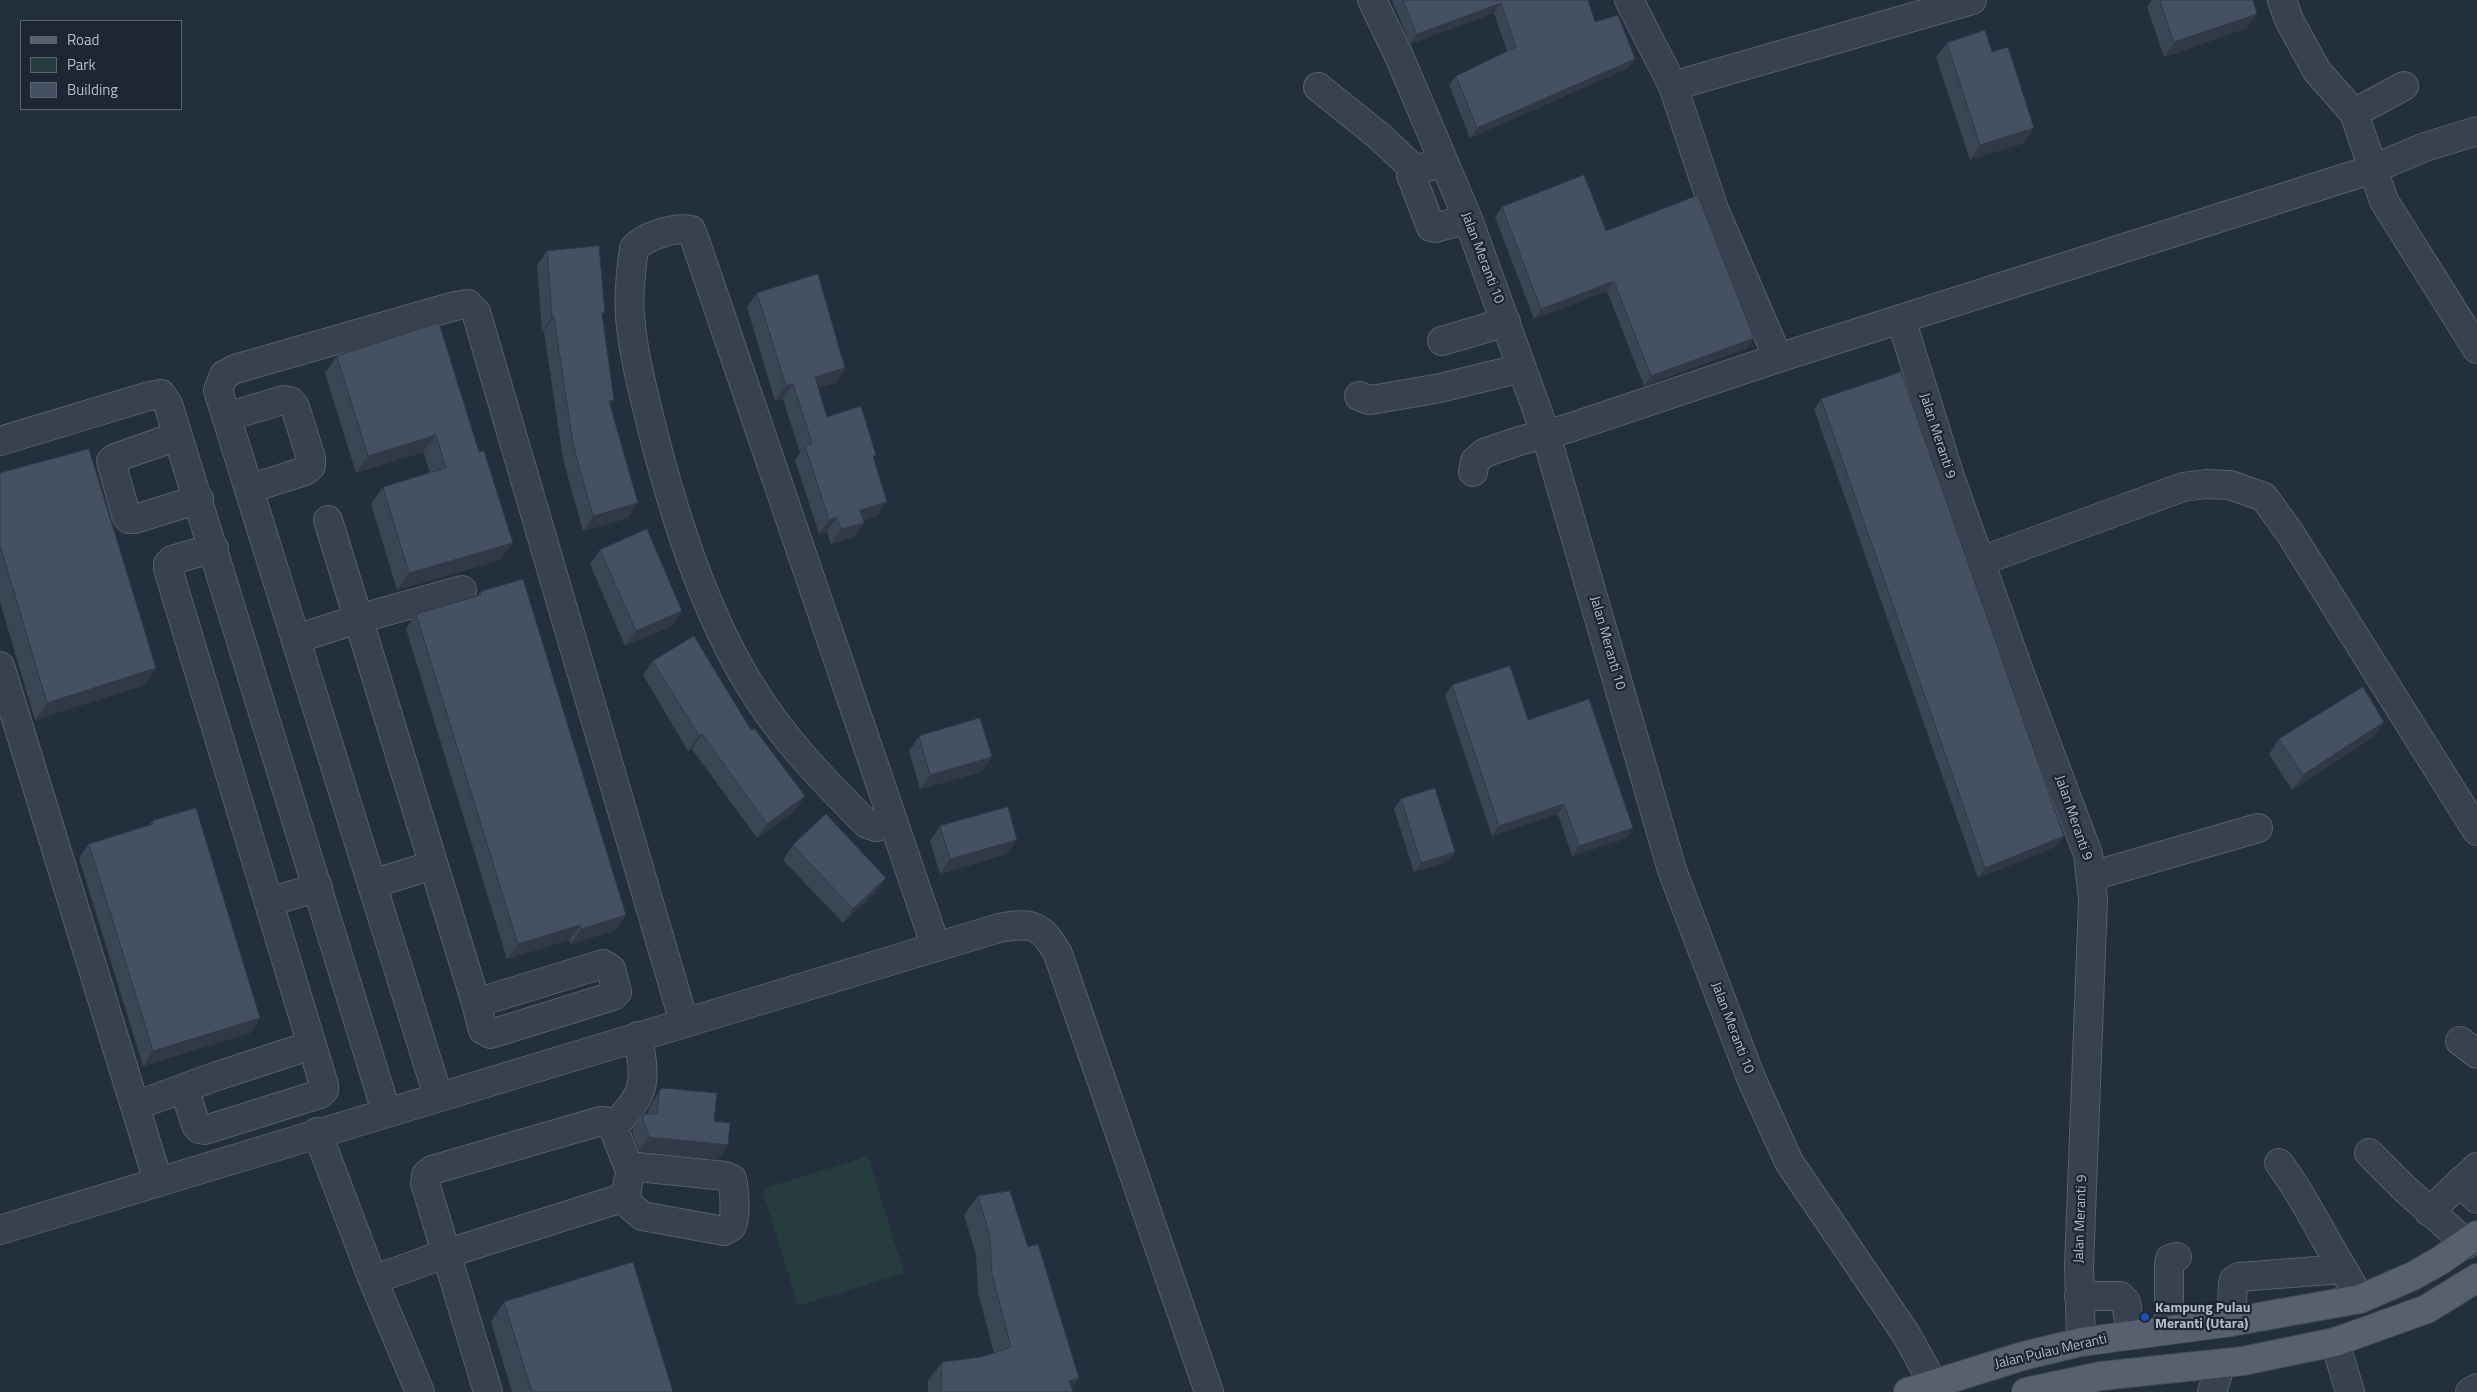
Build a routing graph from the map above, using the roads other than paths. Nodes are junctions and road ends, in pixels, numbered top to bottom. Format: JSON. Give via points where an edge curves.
{"nodes":[{"id":1,"x":1372,"y":0,"type":"edge"},
{"id":2,"x":1628,"y":0,"type":"edge"},
{"id":3,"x":1972,"y":0,"type":"edge"},
{"id":4,"x":2282,"y":0,"type":"edge"},
{"id":5,"x":1672,"y":86,"type":"junction"},
{"id":6,"x":2404,"y":86,"type":"dead end"},
{"id":7,"x":1318,"y":87,"type":"dead end"},
{"id":8,"x":2354,"y":113,"type":"junction"},
{"id":9,"x":2477,"y":131,"type":"edge"},
{"id":10,"x":1444,"y":164,"type":"junction"},
{"id":11,"x":1414,"y":169,"type":"junction"},
{"id":12,"x":2373,"y":169,"type":"junction"},
{"id":13,"x":1468,"y":219,"type":"junction"},
{"id":14,"x":1901,"y":319,"type":"junction"},
{"id":15,"x":1506,"y":322,"type":"junction"},
{"id":16,"x":1442,"y":341,"type":"dead end"},
{"id":17,"x":2477,"y":349,"type":"edge"},
{"id":18,"x":1778,"y":358,"type":"junction"},
{"id":19,"x":1522,"y":368,"type":"junction"},
{"id":20,"x":1359,"y":396,"type":"dead end"},
{"id":21,"x":226,"y":417,"type":"junction"},
{"id":22,"x":1546,"y":435,"type":"junction"},
{"id":23,"x":178,"y":436,"type":"junction"},
{"id":24,"x":0,"y":441,"type":"edge"},
{"id":25,"x":1473,"y":472,"type":"dead end"},
{"id":26,"x":249,"y":489,"type":"junction"},
{"id":27,"x":199,"y":499,"type":"junction"},
{"id":28,"x":328,"y":520,"type":"dead end"},
{"id":29,"x":214,"y":548,"type":"junction"},
{"id":30,"x":1981,"y":561,"type":"junction"},
{"id":31,"x":462,"y":590,"type":"dead end"},
{"id":32,"x":358,"y":618,"type":"junction"},
{"id":33,"x":296,"y":639,"type":"junction"},
{"id":34,"x":0,"y":666,"type":"edge"},
{"id":35,"x":893,"y":821,"type":"junction"},
{"id":36,"x":2258,"y":828,"type":"dead end"},
{"id":37,"x":2477,"y":831,"type":"edge"},
{"id":38,"x":432,"y":865,"type":"junction"},
{"id":39,"x":2092,"y":876,"type":"junction"},
{"id":40,"x":372,"y":884,"type":"junction"},
{"id":41,"x":318,"y":887,"type":"junction"},
{"id":42,"x":270,"y":902,"type":"junction"},
{"id":43,"x":936,"y":947,"type":"junction"},
{"id":44,"x":476,"y":1004,"type":"dead end"},
{"id":45,"x":684,"y":1022,"type":"junction"},
{"id":46,"x":638,"y":1036,"type":"junction"},
{"id":47,"x":312,"y":1045,"type":"junction"},
{"id":48,"x":184,"y":1088,"type":"junction"},
{"id":49,"x":438,"y":1096,"type":"junction"},
{"id":50,"x":135,"y":1106,"type":"junction"},
{"id":51,"x":386,"y":1111,"type":"junction"},
{"id":52,"x":614,"y":1127,"type":"junction"},
{"id":53,"x":317,"y":1132,"type":"junction"},
{"id":54,"x":2369,"y":1153,"type":"dead end"},
{"id":55,"x":2279,"y":1163,"type":"dead end"},
{"id":56,"x":628,"y":1166,"type":"junction"},
{"id":57,"x":158,"y":1181,"type":"junction"},
{"id":58,"x":2471,"y":1183,"type":"edge"},
{"id":59,"x":622,"y":1198,"type":"junction"},
{"id":60,"x":2429,"y":1212,"type":"junction"},
{"id":61,"x":0,"y":1230,"type":"edge"},
{"id":62,"x":2472,"y":1239,"type":"edge"},
{"id":63,"x":445,"y":1254,"type":"junction"},
{"id":64,"x":2177,"y":1257,"type":"dead end"},
{"id":65,"x":2343,"y":1269,"type":"junction"},
{"id":66,"x":2477,"y":1278,"type":"edge"},
{"id":67,"x":373,"y":1280,"type":"junction"},
{"id":68,"x":2079,"y":1296,"type":"junction"},
{"id":69,"x":2360,"y":1299,"type":"junction"},
{"id":70,"x":2230,"y":1322,"type":"junction"},
{"id":71,"x":2169,"y":1329,"type":"junction"},
{"id":72,"x":2131,"y":1335,"type":"junction"},
{"id":73,"x":2081,"y":1342,"type":"junction"},
{"id":74,"x":2335,"y":1342,"type":"junction"},
{"id":75,"x":2221,"y":1364,"type":"junction"},
{"id":76,"x":1921,"y":1388,"type":"edge"},
{"id":77,"x":2477,"y":1388,"type":"edge"},
{"id":78,"x":2036,"y":1391,"type":"edge"},
{"id":79,"x":420,"y":1392,"type":"edge"},
{"id":80,"x":488,"y":1392,"type":"edge"},
{"id":81,"x":1209,"y":1392,"type":"edge"},
{"id":82,"x":2212,"y":1392,"type":"edge"},
{"id":83,"x":2350,"y":1392,"type":"edge"},
{"id":84,"x":2470,"y":1392,"type":"edge"}],
"edges":[{"from":1,"to":10,"type":"street","name":"Jalan Meranti 10"},
{"from":2,"to":5,"type":"street"},
{"from":3,"to":5,"type":"street"},
{"from":4,"to":8,"type":"street","via":[[2317,72]]},
{"from":5,"to":18,"type":"street","via":[[1714,209]]},
{"from":6,"to":8,"type":"street"},
{"from":7,"to":11,"type":"street"},
{"from":8,"to":12,"type":"street"},
{"from":9,"to":12,"type":"street","via":[[2425,147]]},
{"from":10,"to":11,"type":"street"},
{"from":10,"to":13,"type":"street","name":"Jalan Meranti 10"},
{"from":11,"to":13,"type":"street","via":[[1411,175],[1431,227]]},
{"from":12,"to":14,"type":"street"},
{"from":12,"to":17,"type":"street","via":[[2384,201]]},
{"from":13,"to":15,"type":"street","name":"Jalan Meranti 10"},
{"from":14,"to":18,"type":"street"},
{"from":14,"to":30,"type":"street","name":"Jalan Meranti 9","via":[[1950,477]]},
{"from":15,"to":16,"type":"street"},
{"from":15,"to":19,"type":"street","name":"Jalan Meranti 10"},
{"from":18,"to":22,"type":"street"},
{"from":19,"to":20,"type":"street","via":[[1377,399]]},
{"from":19,"to":22,"type":"street","name":"Jalan Meranti 10"},
{"from":21,"to":26,"type":"street"},
{"from":21,"to":26,"type":"street","via":[[283,400],[290,401],[298,415],[311,466],[305,471]]},
{"from":21,"to":45,"type":"street","via":[[218,390],[224,375],[235,370],[456,306],[468,304],[476,312]]},
{"from":22,"to":25,"type":"street","via":[[1484,453],[1475,461]]},
{"from":22,"to":76,"type":"street","name":"Jalan Meranti 10","via":[[1672,870],[1752,1078],[1789,1162],[1906,1334]]},
{"from":23,"to":24,"type":"street","via":[[168,404],[161,394]]},
{"from":23,"to":27,"type":"street"},
{"from":23,"to":27,"type":"street","via":[[111,461],[126,514],[129,519],[135,519]]},
{"from":26,"to":33,"type":"street"},
{"from":27,"to":29,"type":"street"},
{"from":28,"to":32,"type":"street"},
{"from":29,"to":41,"type":"street"},
{"from":29,"to":42,"type":"street","via":[[172,560],[168,569]]},
{"from":30,"to":37,"type":"street","via":[[2183,487],[2230,485],[2264,497],[2290,533]]},
{"from":30,"to":39,"type":"street","name":"Jalan Meranti 9","via":[[2088,854]]},
{"from":31,"to":32,"type":"street"},
{"from":32,"to":33,"type":"street"},
{"from":32,"to":38,"type":"street"},
{"from":33,"to":40,"type":"street"},
{"from":34,"to":50,"type":"street"},
{"from":35,"to":35,"type":"street","via":[[876,827],[867,824],[788,741],[748,682],[716,620],[684,538],[660,462],[638,372],[630,315],[634,248],[642,240],[681,228],[690,230],[695,240]]},
{"from":35,"to":43,"type":"street"},
{"from":36,"to":39,"type":"street"},
{"from":38,"to":40,"type":"street"},
{"from":38,"to":44,"type":"street"},
{"from":39,"to":68,"type":"street","name":"Jalan Meranti 9"},
{"from":40,"to":49,"type":"street"},
{"from":41,"to":42,"type":"street"},
{"from":41,"to":51,"type":"street"},
{"from":42,"to":47,"type":"street"},
{"from":43,"to":45,"type":"street"},
{"from":43,"to":81,"type":"street","via":[[1016,925],[1035,926],[1048,935],[1058,954]]},
{"from":45,"to":46,"type":"street"},
{"from":46,"to":49,"type":"street"},
{"from":46,"to":52,"type":"street","via":[[643,1086],[632,1107]]},
{"from":47,"to":48,"type":"street"},
{"from":47,"to":48,"type":"street","via":[[324,1085],[320,1094],[205,1130],[196,1125]]},
{"from":48,"to":50,"type":"street"},
{"from":49,"to":51,"type":"street"},
{"from":50,"to":57,"type":"street"},
{"from":51,"to":53,"type":"street"},
{"from":52,"to":56,"type":"street"},
{"from":52,"to":63,"type":"street","via":[[601,1121],[432,1170],[426,1175],[425,1183]]},
{"from":53,"to":57,"type":"street"},
{"from":53,"to":67,"type":"street"},
{"from":54,"to":60,"type":"street"},
{"from":55,"to":65,"type":"street","via":[[2298,1189]]},
{"from":56,"to":59,"type":"street","via":[[627,1191]]},
{"from":56,"to":59,"type":"street","via":[[732,1179],[734,1223],[724,1231],[664,1221],[642,1216]]},
{"from":57,"to":61,"type":"street"},
{"from":58,"to":60,"type":"street"},
{"from":59,"to":63,"type":"street"},
{"from":60,"to":62,"type":"street"},
{"from":62,"to":69,"type":"main road","name":"Jalan Pulau Meranti","via":[[2413,1276]]},
{"from":63,"to":67,"type":"street"},
{"from":63,"to":80,"type":"street"},
{"from":64,"to":71,"type":"street","via":[[2170,1260],[2169,1265]]},
{"from":65,"to":69,"type":"street"},
{"from":65,"to":70,"type":"street","via":[[2239,1277],[2233,1285]]},
{"from":66,"to":74,"type":"main road","via":[[2427,1309]]},
{"from":67,"to":79,"type":"street"},
{"from":68,"to":72,"type":"street","via":[[2120,1296],[2126,1302]]},
{"from":68,"to":73,"type":"street","name":"Jalan Meranti 9"},
{"from":69,"to":70,"type":"main road","name":"Jalan Pulau Meranti"},
{"from":70,"to":71,"type":"main road","name":"Jalan Pulau Meranti"},
{"from":71,"to":72,"type":"main road","name":"Jalan Pulau Meranti"},
{"from":72,"to":73,"type":"main road","name":"Jalan Pulau Meranti"},
{"from":73,"to":76,"type":"main road","name":"Jalan Pulau Meranti","via":[[2023,1356]]},
{"from":74,"to":75,"type":"main road"},
{"from":74,"to":83,"type":"street"},
{"from":75,"to":78,"type":"main road","via":[[2101,1376]]},
{"from":75,"to":82,"type":"street"},
{"from":77,"to":84,"type":"street"}]}
